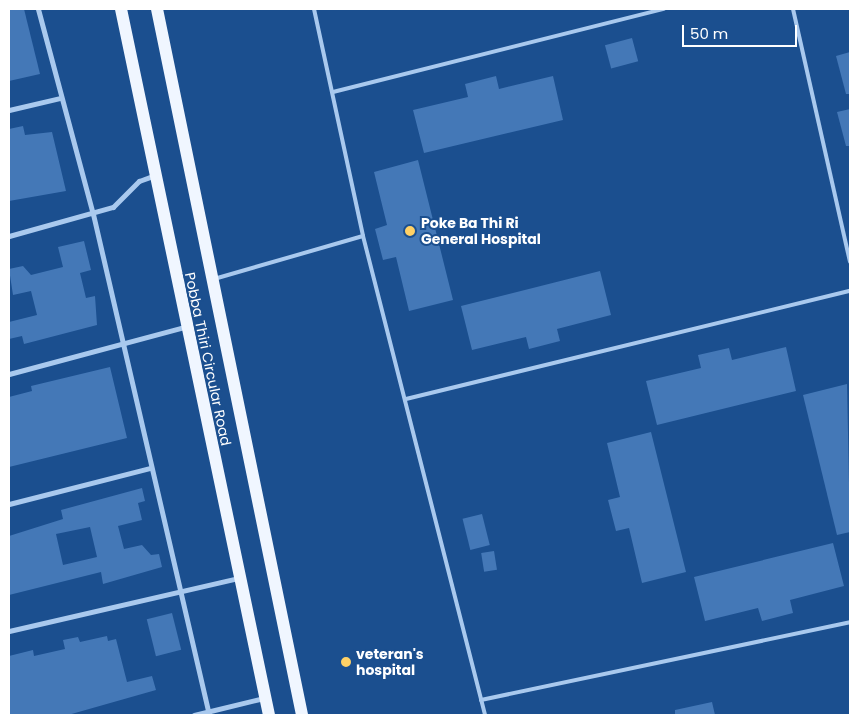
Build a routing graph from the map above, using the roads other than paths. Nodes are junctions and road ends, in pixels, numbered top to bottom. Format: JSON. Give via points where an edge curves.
{"nodes":[{"id":1,"x":38,"y":9,"type":"edge"},
{"id":2,"x":121,"y":9,"type":"edge"},
{"id":3,"x":156,"y":9,"type":"edge"},
{"id":4,"x":314,"y":9,"type":"edge"},
{"id":5,"x":664,"y":9,"type":"edge"},
{"id":6,"x":793,"y":9,"type":"edge"},
{"id":7,"x":333,"y":92,"type":"junction"},
{"id":8,"x":60,"y":98,"type":"junction"},
{"id":9,"x":9,"y":110,"type":"edge"},
{"id":10,"x":153,"y":176,"type":"junction"},
{"id":11,"x":93,"y":214,"type":"junction"},
{"id":12,"x":9,"y":236,"type":"edge"},
{"id":13,"x":364,"y":236,"type":"junction"},
{"id":14,"x":850,"y":262,"type":"edge"},
{"id":15,"x":211,"y":280,"type":"junction"},
{"id":16,"x":850,"y":291,"type":"edge"},
{"id":17,"x":185,"y":328,"type":"junction"},
{"id":18,"x":122,"y":344,"type":"junction"},
{"id":19,"x":9,"y":374,"type":"edge"},
{"id":20,"x":406,"y":399,"type":"junction"},
{"id":21,"x":150,"y":468,"type":"junction"},
{"id":22,"x":9,"y":504,"type":"edge"},
{"id":23,"x":240,"y":578,"type":"junction"},
{"id":24,"x":178,"y":592,"type":"junction"},
{"id":25,"x":850,"y":622,"type":"edge"},
{"id":26,"x":9,"y":631,"type":"edge"},
{"id":27,"x":265,"y":698,"type":"junction"},
{"id":28,"x":481,"y":700,"type":"junction"},
{"id":29,"x":209,"y":714,"type":"edge"},
{"id":30,"x":194,"y":715,"type":"edge"},
{"id":31,"x":269,"y":715,"type":"edge"},
{"id":32,"x":302,"y":715,"type":"edge"},
{"id":33,"x":485,"y":715,"type":"edge"}],
"edges":[{"from":1,"to":8,"type":"street"},
{"from":2,"to":10,"type":"main road","name":"Pobba Thiri Circular Road"},
{"from":3,"to":15,"type":"main road","name":"Pobba Thiri Circular Road"},
{"from":4,"to":7,"type":"lane"},
{"from":5,"to":7,"type":"lane"},
{"from":6,"to":14,"type":"lane"},
{"from":7,"to":13,"type":"lane"},
{"from":8,"to":9,"type":"street"},
{"from":8,"to":11,"type":"street"},
{"from":10,"to":11,"type":"street","via":[[139,181],[113,207]]},
{"from":10,"to":17,"type":"main road","name":"Pobba Thiri Circular Road"},
{"from":11,"to":12,"type":"street"},
{"from":11,"to":18,"type":"street"},
{"from":13,"to":15,"type":"lane"},
{"from":13,"to":20,"type":"lane"},
{"from":15,"to":32,"type":"main road","name":"Pobba Thiri Circular Road"},
{"from":16,"to":20,"type":"lane"},
{"from":17,"to":18,"type":"street"},
{"from":17,"to":23,"type":"main road","name":"Pobba Thiri Circular Road"},
{"from":18,"to":19,"type":"street"},
{"from":18,"to":21,"type":"street"},
{"from":20,"to":28,"type":"lane"},
{"from":21,"to":22,"type":"street"},
{"from":21,"to":24,"type":"street"},
{"from":23,"to":24,"type":"street"},
{"from":23,"to":27,"type":"main road","name":"Pobba Thiri Circular Road"},
{"from":24,"to":26,"type":"street"},
{"from":24,"to":29,"type":"street"},
{"from":25,"to":28,"type":"lane"},
{"from":27,"to":29,"type":"street"},
{"from":27,"to":31,"type":"main road","name":"Pobba Thiri Circular Road"},
{"from":28,"to":33,"type":"lane"},
{"from":29,"to":30,"type":"street"}]}
